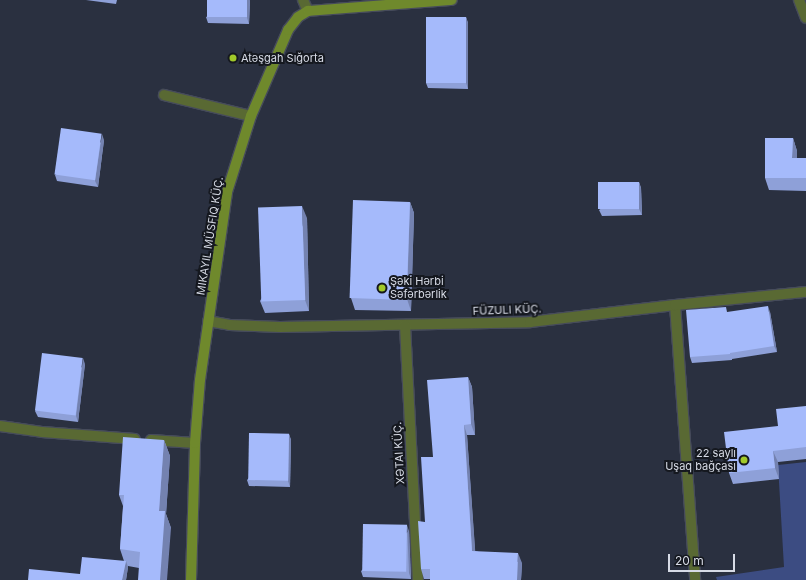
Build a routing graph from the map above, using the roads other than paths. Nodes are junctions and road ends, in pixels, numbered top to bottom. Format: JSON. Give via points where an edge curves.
{"nodes":[{"id":1,"x":303,"y":0,"type":"edge"},
{"id":2,"x":452,"y":0,"type":"edge"},
{"id":3,"x":799,"y":0,"type":"edge"},
{"id":4,"x":308,"y":11,"type":"junction"},
{"id":5,"x":806,"y":18,"type":"edge"},
{"id":6,"x":164,"y":95,"type":"dead end"},
{"id":7,"x":251,"y":116,"type":"junction"},
{"id":8,"x":806,"y":292,"type":"edge"},
{"id":9,"x":675,"y":304,"type":"junction"},
{"id":10,"x":208,"y":321,"type":"junction"},
{"id":11,"x":405,"y":325,"type":"junction"},
{"id":12,"x":0,"y":426,"type":"edge"},
{"id":13,"x":195,"y":443,"type":"junction"},
{"id":14,"x":191,"y":580,"type":"edge"},
{"id":15,"x":418,"y":580,"type":"edge"},
{"id":16,"x":695,"y":580,"type":"edge"}],
"edges":[{"from":1,"to":4,"type":"street"},
{"from":2,"to":4,"type":"main road"},
{"from":3,"to":5,"type":"street"},
{"from":4,"to":7,"type":"main road","via":[[298,17],[288,30]]},
{"from":6,"to":7,"type":"street"},
{"from":7,"to":10,"type":"main road","via":[[227,192]]},
{"from":8,"to":9,"type":"street","name":"FÜZULI KÜÇ."},
{"from":9,"to":11,"type":"street","name":"FÜZULI KÜÇ.","via":[[530,322]]},
{"from":9,"to":16,"type":"street"},
{"from":10,"to":11,"type":"street","name":"FÜZULI KÜÇ.","via":[[250,327]]},
{"from":10,"to":13,"type":"main road"},
{"from":11,"to":15,"type":"street","name":"XƏTAI KÜÇ."},
{"from":12,"to":13,"type":"street","via":[[42,432]]},
{"from":13,"to":14,"type":"main road"}]}
